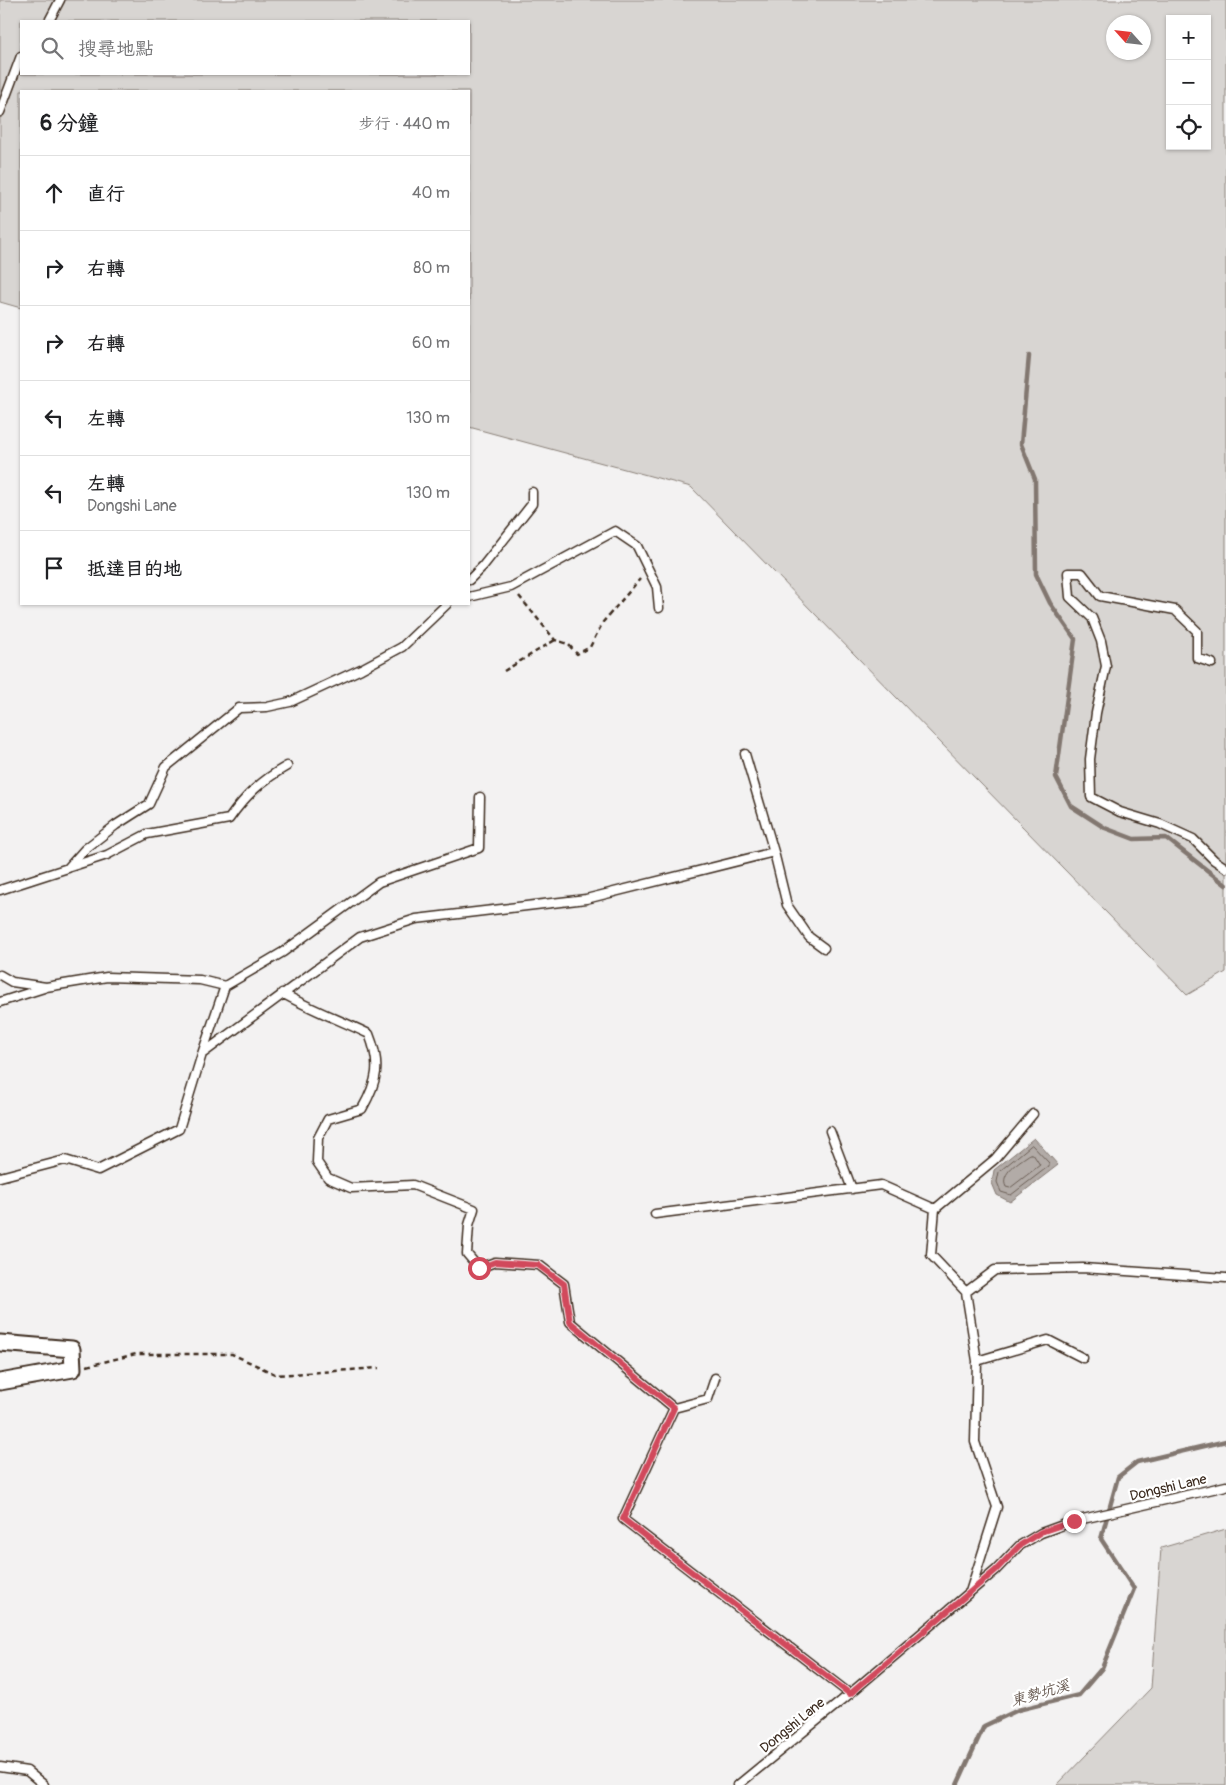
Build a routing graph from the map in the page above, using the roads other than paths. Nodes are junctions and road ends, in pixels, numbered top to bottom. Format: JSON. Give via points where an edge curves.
{"nodes":[{"id":1,"x":60,"y":0,"type":"edge"},
{"id":2,"x":50,"y":20,"type":"edge"},
{"id":3,"x":20,"y":57,"type":"edge"},
{"id":4,"x":0,"y":112,"type":"edge"},
{"id":5,"x":532,"y":492,"type":"dead end"},
{"id":6,"x":470,"y":579,"type":"edge"},
{"id":7,"x":470,"y":597,"type":"edge"},
{"id":8,"x":446,"y":605,"type":"edge"},
{"id":9,"x":659,"y":608,"type":"dead end"},
{"id":10,"x":1212,"y":663,"type":"dead end"},
{"id":11,"x":745,"y":754,"type":"dead end"},
{"id":12,"x":287,"y":766,"type":"dead end"},
{"id":13,"x":480,"y":797,"type":"dead end"},
{"id":14,"x":774,"y":852,"type":"junction"},
{"id":15,"x":68,"y":868,"type":"junction"},
{"id":16,"x":1226,"y":868,"type":"edge"},
{"id":17,"x":0,"y":890,"type":"edge"},
{"id":18,"x":824,"y":948,"type":"dead end"},
{"id":19,"x":0,"y":976,"type":"edge"},
{"id":20,"x":225,"y":986,"type":"junction"},
{"id":21,"x":46,"y":987,"type":"junction"},
{"id":22,"x":282,"y":993,"type":"junction"},
{"id":23,"x":0,"y":1002,"type":"edge"},
{"id":24,"x":202,"y":1054,"type":"junction"},
{"id":25,"x":1033,"y":1114,"type":"dead end"},
{"id":26,"x":830,"y":1131,"type":"dead end"},
{"id":27,"x":0,"y":1177,"type":"edge"},
{"id":28,"x":852,"y":1189,"type":"junction"},
{"id":29,"x":935,"y":1209,"type":"junction"},
{"id":30,"x":655,"y":1214,"type":"dead end"},
{"id":31,"x":1226,"y":1278,"type":"edge"},
{"id":32,"x":966,"y":1292,"type":"junction"},
{"id":33,"x":0,"y":1344,"type":"edge"},
{"id":34,"x":1083,"y":1358,"type":"dead end"},
{"id":35,"x":977,"y":1360,"type":"junction"},
{"id":36,"x":715,"y":1378,"type":"dead end"},
{"id":37,"x":0,"y":1382,"type":"edge"},
{"id":38,"x":674,"y":1408,"type":"junction"},
{"id":39,"x":1226,"y":1486,"type":"edge"},
{"id":40,"x":970,"y":1592,"type":"junction"},
{"id":41,"x":850,"y":1694,"type":"junction"},
{"id":42,"x":0,"y":1768,"type":"edge"},
{"id":43,"x":44,"y":1785,"type":"edge"},
{"id":44,"x":738,"y":1785,"type":"edge"}],
"edges":[{"from":1,"to":2,"type":"lane"},
{"from":3,"to":4,"type":"lane"},
{"from":5,"to":6,"type":"lane","via":[[532,504]]},
{"from":7,"to":9,"type":"lane","via":[[511,587],[615,531],[637,546],[657,588]]},
{"from":8,"to":15,"type":"lane","via":[[402,647],[361,669],[290,702],[239,708],[166,767],[149,804],[85,849]]},
{"from":10,"to":16,"type":"lane","via":[[1197,658],[1197,631],[1175,610],[1100,596],[1082,573],[1068,573],[1070,597],[1092,618],[1106,666],[1090,759],[1091,797],[1120,812],[1160,824],[1193,839]]},
{"from":11,"to":14,"type":"lane"},
{"from":12,"to":15,"type":"lane","via":[[264,779],[228,819],[147,834],[106,855]]},
{"from":13,"to":20,"type":"lane","via":[[479,848],[379,882],[283,952]]},
{"from":14,"to":18,"type":"lane","via":[[786,905],[809,937]]},
{"from":14,"to":22,"type":"lane","via":[[586,899],[416,919],[360,937]]},
{"from":15,"to":17,"type":"lane"},
{"from":19,"to":21,"type":"lane","via":[[12,982]]},
{"from":20,"to":21,"type":"lane","via":[[200,980],[107,977]]},
{"from":20,"to":24,"type":"lane"},
{"from":21,"to":23,"type":"lane"},
{"from":22,"to":24,"type":"lane"},
{"from":22,"to":38,"type":"lane","via":[[369,1034],[377,1055],[375,1087],[362,1109],[328,1119],[318,1138],[317,1162],[328,1178],[351,1188],[413,1185],[474,1209],[467,1254],[479,1268],[495,1262],[538,1265],[558,1279],[564,1284],[570,1322]]},
{"from":24,"to":27,"type":"lane","via":[[179,1129],[98,1170],[65,1160]]},
{"from":25,"to":29,"type":"lane","via":[[996,1159]]},
{"from":26,"to":28,"type":"lane"},
{"from":28,"to":29,"type":"lane","via":[[880,1185]]},
{"from":28,"to":30,"type":"lane"},
{"from":29,"to":32,"type":"lane","via":[[931,1254]]},
{"from":31,"to":32,"type":"lane","via":[[1083,1268],[995,1270]]},
{"from":32,"to":35,"type":"lane"},
{"from":33,"to":37,"type":"street","via":[[72,1349],[73,1369]]},
{"from":34,"to":35,"type":"lane","via":[[1048,1340]]},
{"from":35,"to":40,"type":"lane","via":[[975,1442],[997,1507]]},
{"from":36,"to":38,"type":"lane","via":[[708,1399]]},
{"from":38,"to":41,"type":"lane","via":[[623,1519]]},
{"from":39,"to":40,"type":"lane","name":"Dongshi Lane","via":[[1098,1515],[1041,1532],[1019,1546]]},
{"from":40,"to":41,"type":"lane","name":"Dongshi Lane"},
{"from":41,"to":44,"type":"lane","name":"Dongshi Lane"},
{"from":42,"to":43,"type":"lane","via":[[27,1771]]}]}
